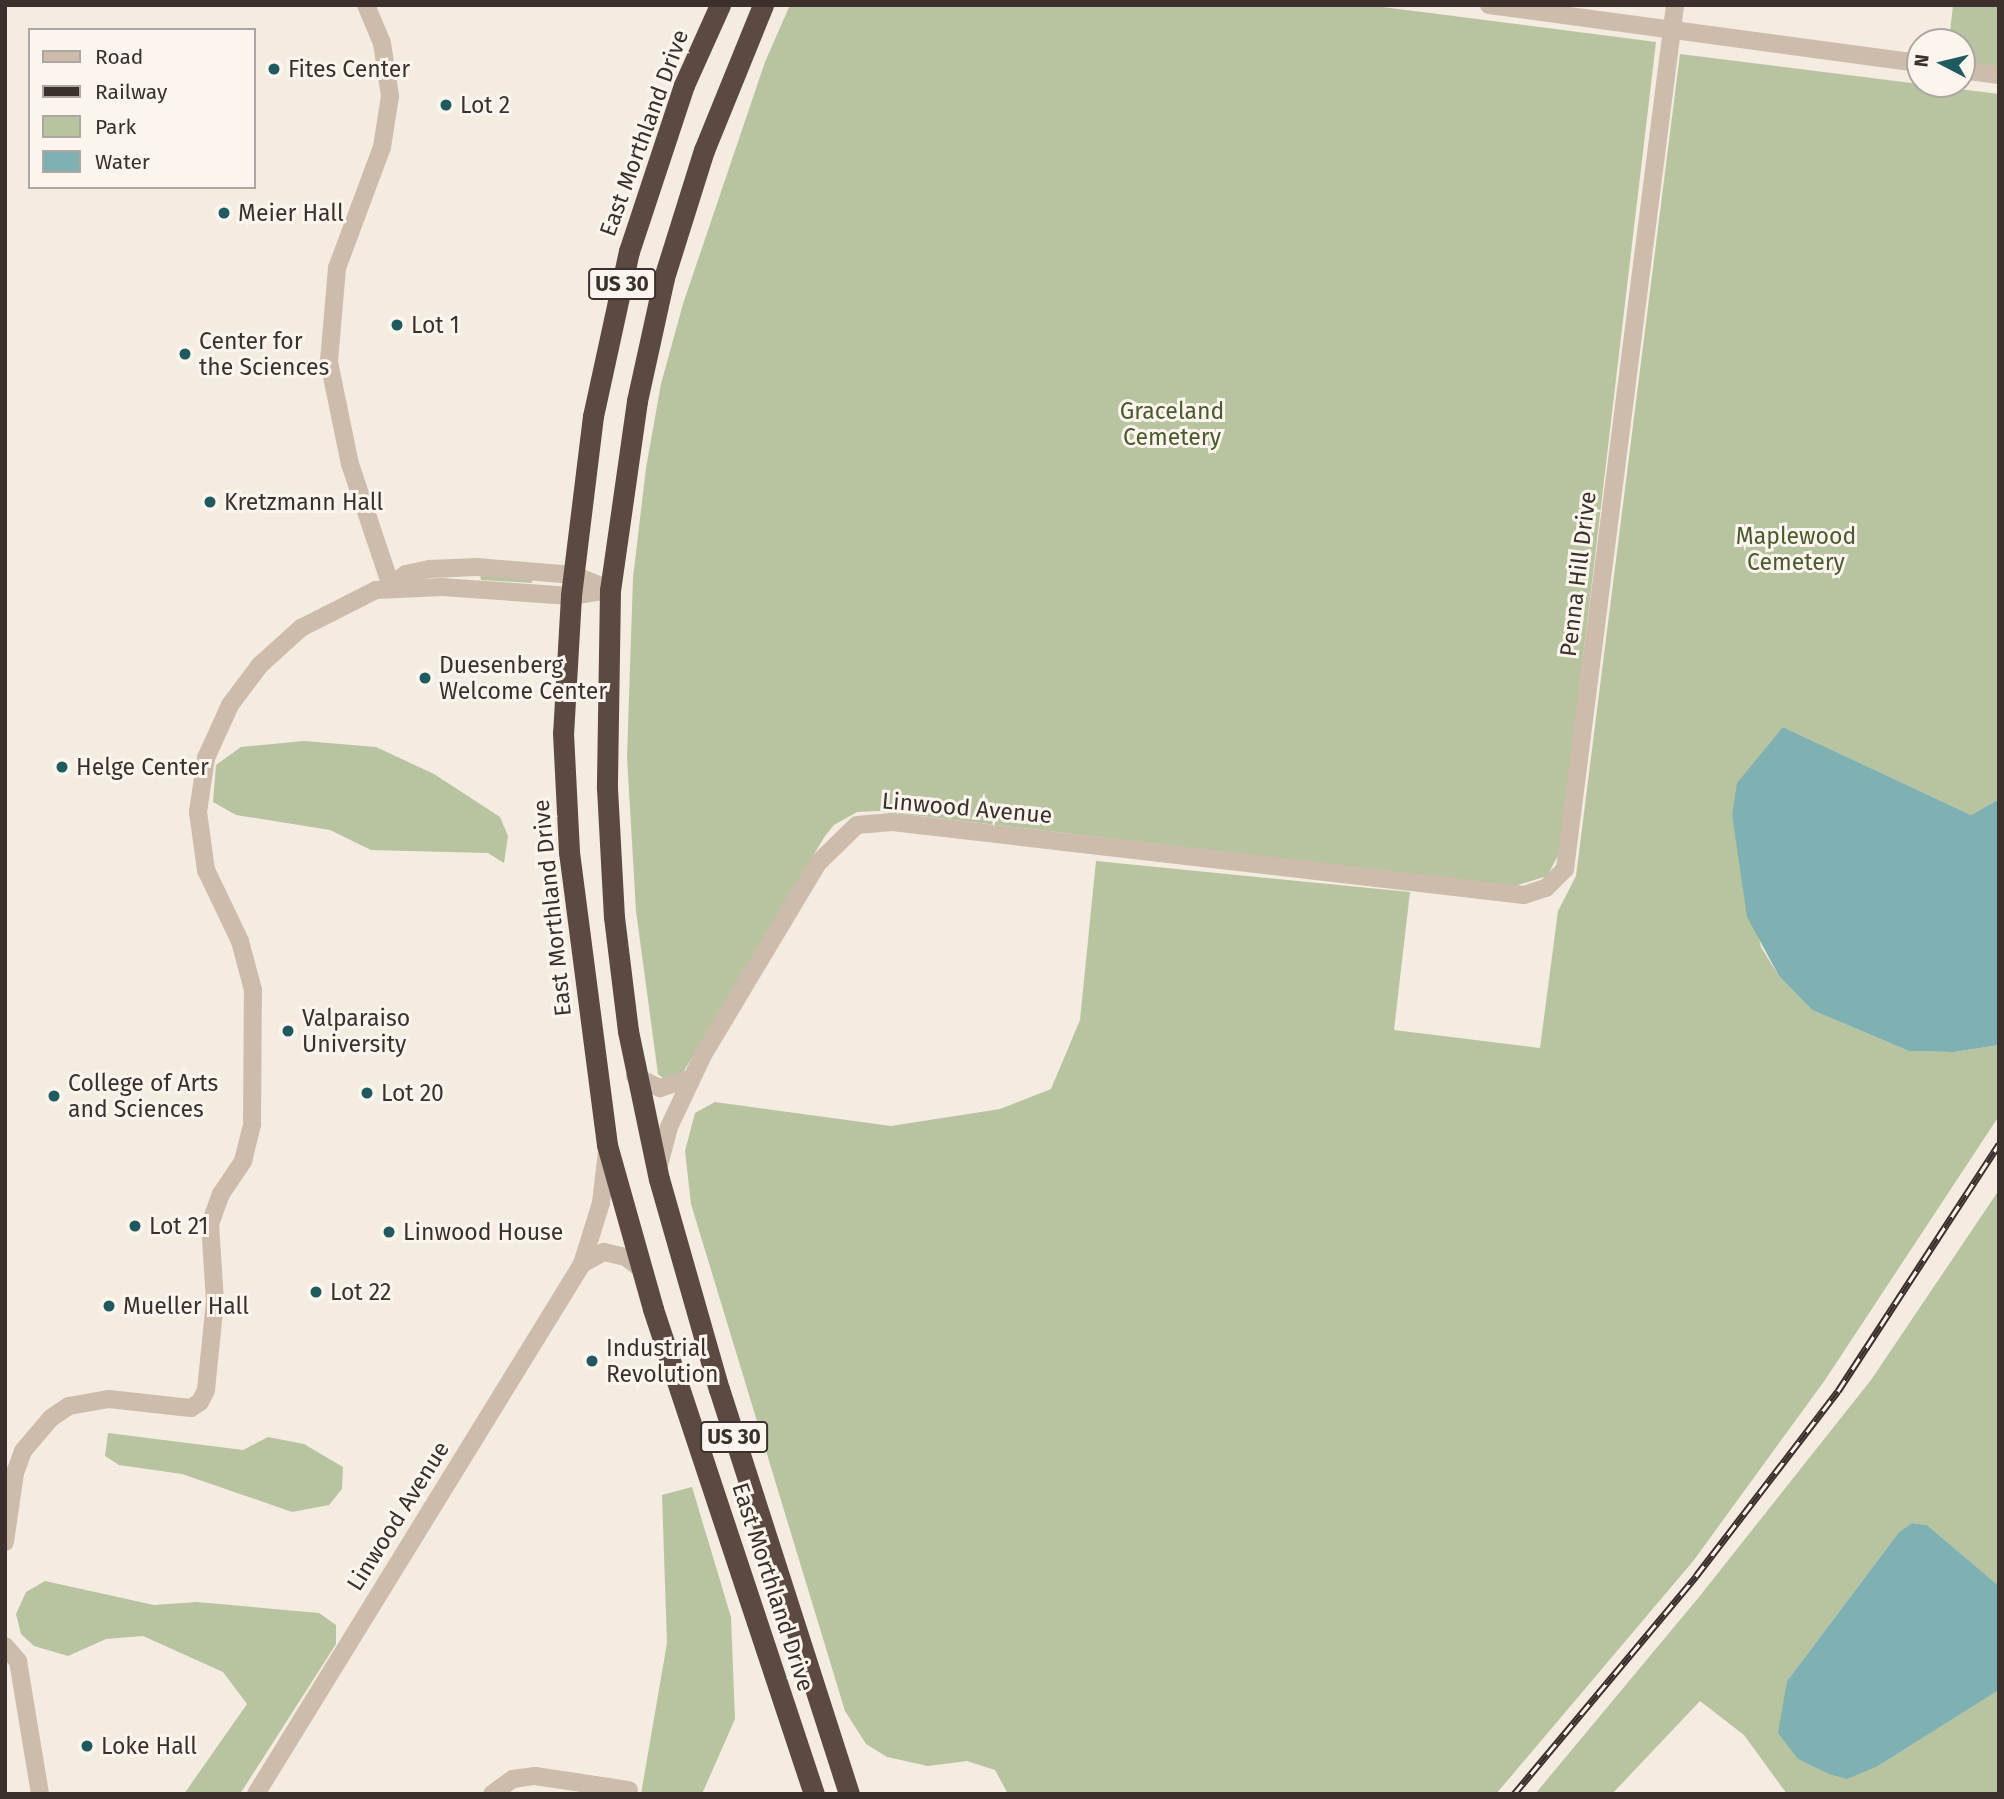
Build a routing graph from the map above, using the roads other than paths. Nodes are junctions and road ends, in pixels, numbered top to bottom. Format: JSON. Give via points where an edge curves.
{"nodes":[{"id":1,"x":366,"y":5,"type":"edge"},
{"id":2,"x":720,"y":5,"type":"edge"},
{"id":3,"x":763,"y":5,"type":"edge"},
{"id":4,"x":1489,"y":5,"type":"edge"},
{"id":5,"x":1675,"y":5,"type":"edge"},
{"id":6,"x":1673,"y":27,"type":"junction"},
{"id":7,"x":1906,"y":61,"type":"edge"},
{"id":8,"x":1976,"y":71,"type":"edge"},
{"id":9,"x":1999,"y":75,"type":"edge"},
{"id":10,"x":391,"y":586,"type":"junction"},
{"id":11,"x":573,"y":586,"type":"junction"},
{"id":12,"x":610,"y":590,"type":"junction"},
{"id":13,"x":1293,"y":867,"type":"joint"},
{"id":14,"x":635,"y":1076,"type":"junction"},
{"id":15,"x":690,"y":1079,"type":"junction"},
{"id":16,"x":607,"y":1144,"type":"junction"},
{"id":17,"x":657,"y":1175,"type":"junction"},
{"id":18,"x":582,"y":1264,"type":"junction"},
{"id":19,"x":640,"y":1269,"type":"junction"},
{"id":20,"x":5,"y":1542,"type":"edge"},
{"id":21,"x":5,"y":1646,"type":"edge"},
{"id":22,"x":629,"y":1790,"type":"dead end"},
{"id":23,"x":40,"y":1794,"type":"edge"},
{"id":24,"x":256,"y":1794,"type":"edge"},
{"id":25,"x":492,"y":1794,"type":"edge"},
{"id":26,"x":814,"y":1794,"type":"edge"},
{"id":27,"x":849,"y":1794,"type":"edge"}],
"edges":[{"from":1,"to":10,"type":"street","via":[[388,70],[387,123],[337,268],[329,362],[351,464]]},
{"from":2,"to":11,"type":"highway","name":"East Morthland Drive","number":"US 30","via":[[684,85],[629,251],[593,416]]},
{"from":3,"to":12,"type":"highway","name":"East Morthland Drive","number":"US 30","via":[[704,150],[664,278],[637,401]]},
{"from":4,"to":6,"type":"street"},
{"from":5,"to":6,"type":"street","name":"Penna Hill Drive"},
{"from":6,"to":7,"type":"street"},
{"from":6,"to":13,"type":"street","name":"Penna Hill Drive","via":[[1565,869],[1546,888],[1524,895]]},
{"from":8,"to":9,"type":"street"},
{"from":10,"to":11,"type":"street","via":[[406,574],[457,567]]},
{"from":10,"to":20,"type":"street","via":[[327,611],[283,643],[243,686],[216,730],[206,758],[198,812],[200,839],[215,895],[248,965],[254,1017],[250,1142],[210,1224],[215,1301],[206,1390],[191,1408],[109,1399],[69,1406],[51,1418],[23,1451],[15,1473]]},
{"from":11,"to":12,"type":"street"},
{"from":11,"to":16,"type":"highway","name":"East Morthland Drive","number":"US 30","via":[[564,733],[569,852]]},
{"from":12,"to":14,"type":"highway","name":"East Morthland Drive","number":"US 30","via":[[607,788],[614,917]]},
{"from":13,"to":15,"type":"street","name":"Linwood Avenue","via":[[892,822],[857,825],[818,863]]},
{"from":14,"to":15,"type":"street","via":[[660,1088]]},
{"from":14,"to":17,"type":"highway","name":"East Morthland Drive","number":"US 30"},
{"from":15,"to":17,"type":"street","name":"Linwood Avenue","via":[[663,1142]]},
{"from":16,"to":18,"type":"street","name":"Linwood Avenue","via":[[601,1203]]},
{"from":16,"to":19,"type":"highway","name":"East Morthland Drive","number":"US 30"},
{"from":17,"to":27,"type":"highway","name":"East Morthland Drive","number":"US 30","via":[[719,1389]]},
{"from":18,"to":19,"type":"street","via":[[604,1252],[626,1256]]},
{"from":18,"to":24,"type":"street","name":"Linwood Avenue"},
{"from":19,"to":26,"type":"highway","name":"East Morthland Drive","number":"US 30"},
{"from":21,"to":23,"type":"street","via":[[18,1661]]},
{"from":22,"to":25,"type":"street","via":[[535,1776],[513,1779]]}]}
